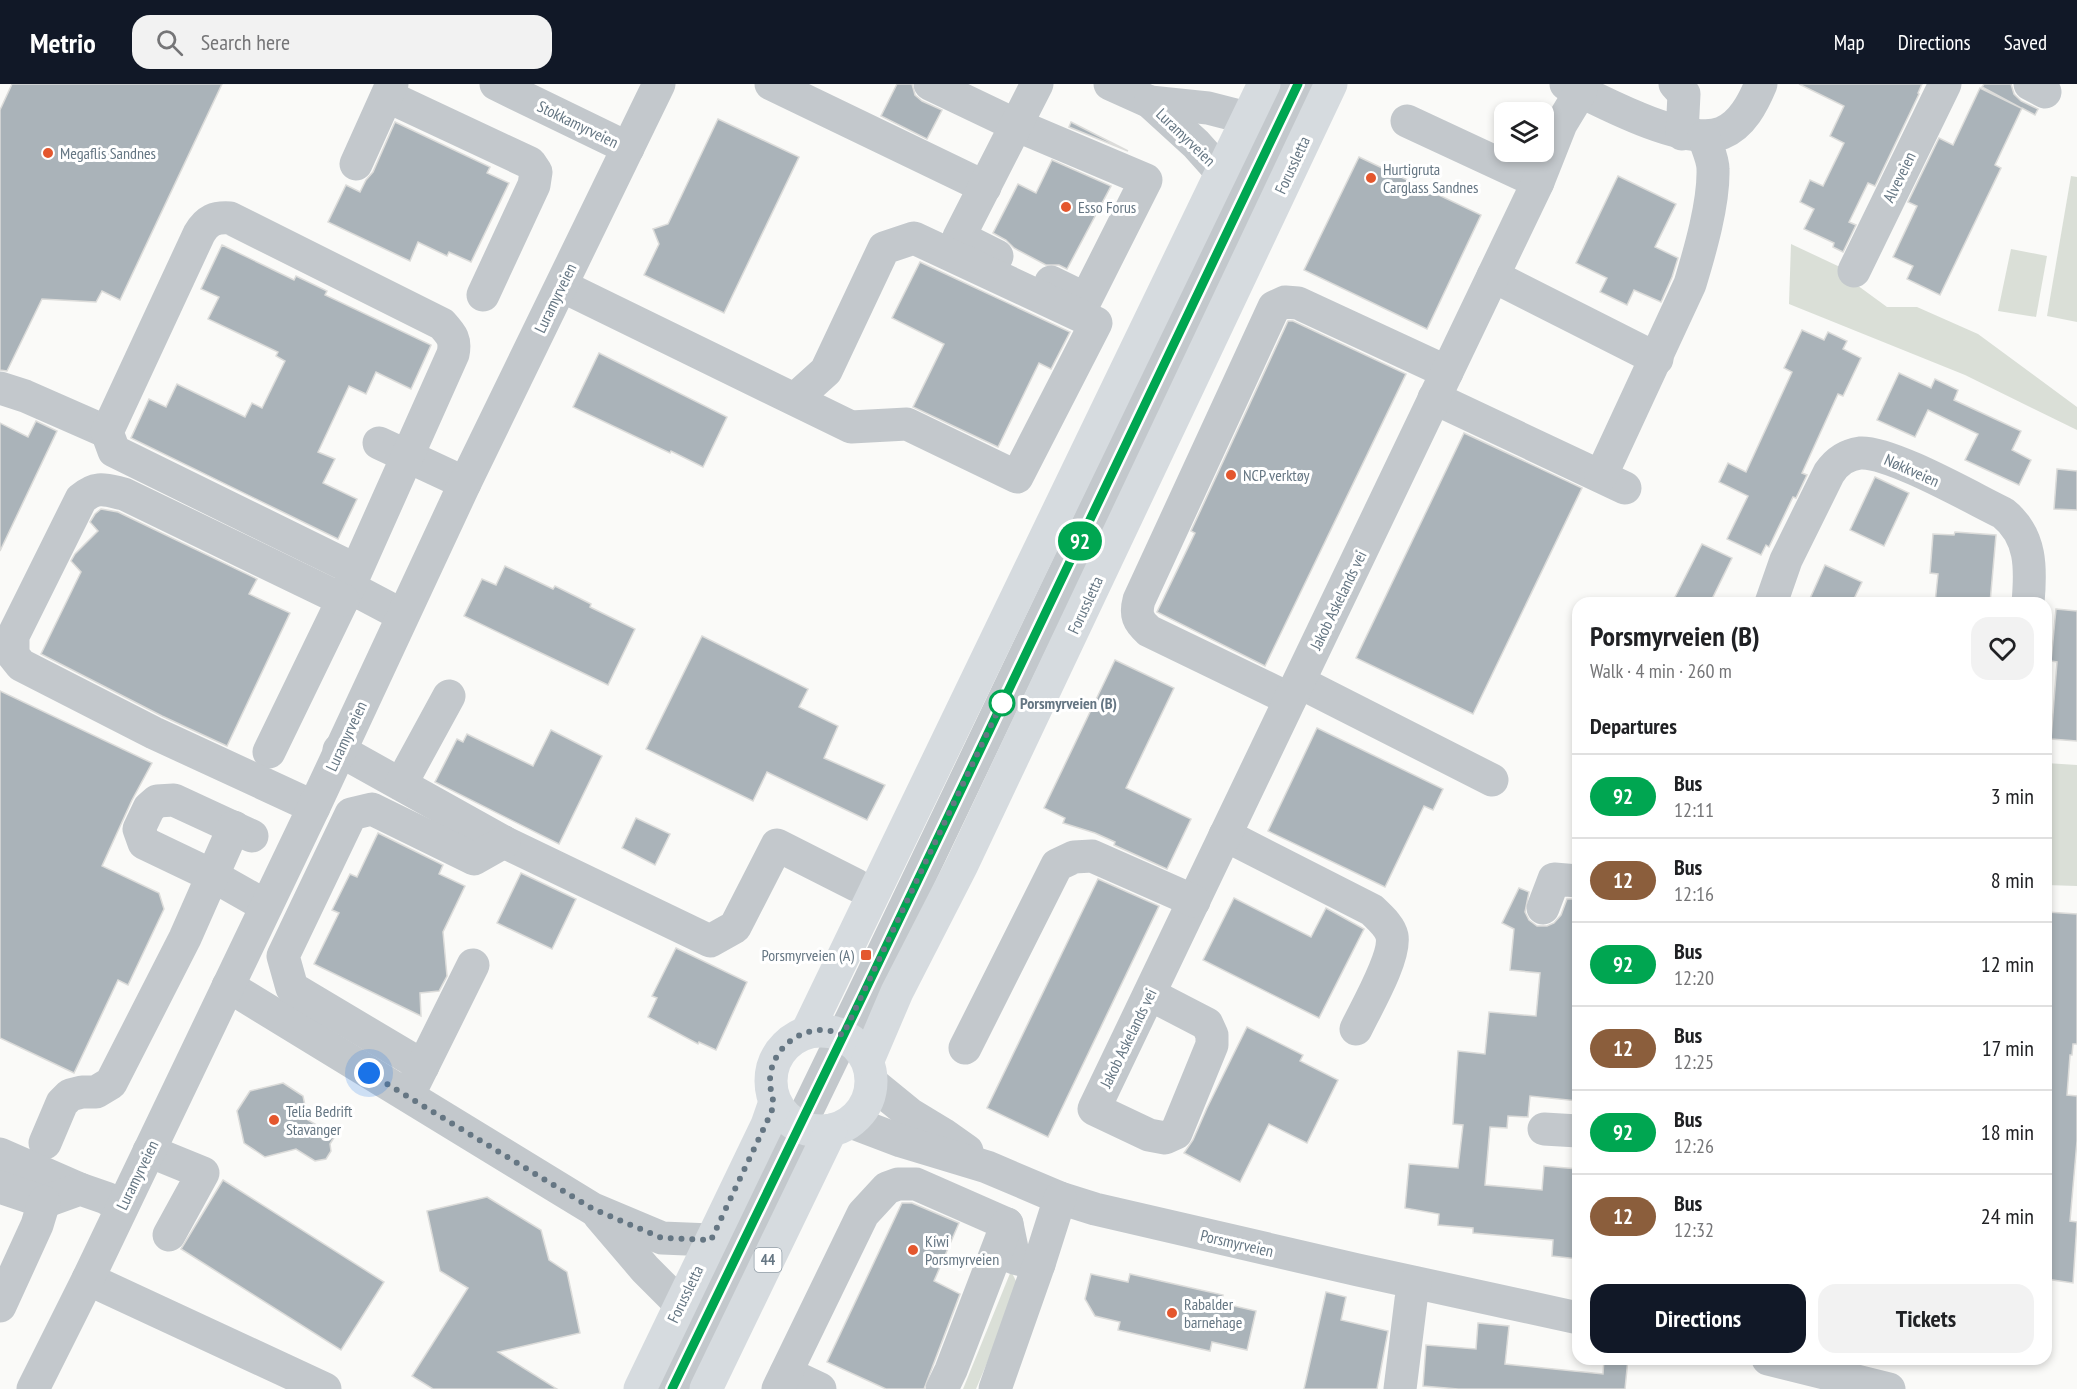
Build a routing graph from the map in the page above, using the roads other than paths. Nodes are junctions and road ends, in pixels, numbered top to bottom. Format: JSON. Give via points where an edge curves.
{"nodes":[{"id":1,"x":496,"y":84,"type":"edge"},
{"id":2,"x":659,"y":84,"type":"edge"},
{"id":3,"x":771,"y":84,"type":"edge"},
{"id":4,"x":930,"y":84,"type":"edge"},
{"id":5,"x":1037,"y":84,"type":"edge"},
{"id":6,"x":1110,"y":84,"type":"edge"},
{"id":7,"x":1263,"y":84,"type":"edge"},
{"id":8,"x":1298,"y":84,"type":"edge"},
{"id":9,"x":1331,"y":84,"type":"edge"},
{"id":10,"x":1675,"y":84,"type":"edge"},
{"id":11,"x":1761,"y":84,"type":"edge"},
{"id":12,"x":1945,"y":84,"type":"edge"},
{"id":13,"x":1573,"y":88,"type":"edge"},
{"id":14,"x":390,"y":90,"type":"edge"},
{"id":15,"x":1150,"y":102,"type":"junction"},
{"id":16,"x":1247,"y":118,"type":"junction"},
{"id":17,"x":1407,"y":121,"type":"dead end"},
{"id":18,"x":1017,"y":125,"type":"junction"},
{"id":19,"x":1693,"y":136,"type":"junction"},
{"id":20,"x":628,"y":148,"type":"junction"},
{"id":21,"x":356,"y":164,"type":"dead end"},
{"id":22,"x":1221,"y":172,"type":"junction"},
{"id":23,"x":1538,"y":182,"type":"junction"},
{"id":24,"x":985,"y":187,"type":"junction"},
{"id":25,"x":1854,"y":271,"type":"dead end"},
{"id":26,"x":1493,"y":276,"type":"junction"},
{"id":27,"x":562,"y":286,"type":"junction"},
{"id":28,"x":483,"y":295,"type":"dead end"},
{"id":29,"x":1657,"y":359,"type":"junction"},
{"id":30,"x":1441,"y":385,"type":"junction"},
{"id":31,"x":0,"y":388,"type":"edge"},
{"id":32,"x":795,"y":399,"type":"junction"},
{"id":33,"x":107,"y":432,"type":"junction"},
{"id":34,"x":393,"y":449,"type":"junction"},
{"id":35,"x":465,"y":483,"type":"junction"},
{"id":36,"x":349,"y":586,"type":"junction"},
{"id":37,"x":1773,"y":597,"type":"edge"},
{"id":38,"x":2028,"y":597,"type":"edge"},
{"id":39,"x":402,"y":615,"type":"junction"},
{"id":40,"x":1294,"y":691,"type":"junction"},
{"id":41,"x":448,"y":696,"type":"dead end"},
{"id":42,"x":339,"y":750,"type":"junction"},
{"id":43,"x":269,"y":752,"type":"dead end"},
{"id":44,"x":1492,"y":780,"type":"dead end"},
{"id":45,"x":401,"y":784,"type":"junction"},
{"id":46,"x":314,"y":807,"type":"junction"},
{"id":47,"x":1225,"y":835,"type":"junction"},
{"id":48,"x":504,"y":842,"type":"junction"},
{"id":49,"x":213,"y":876,"type":"junction"},
{"id":50,"x":1572,"y":880,"type":"edge"},
{"id":51,"x":856,"y":885,"type":"dead end"},
{"id":52,"x":1194,"y":901,"type":"junction"},
{"id":53,"x":266,"y":906,"type":"junction"},
{"id":54,"x":1543,"y":908,"type":"dead end"},
{"id":55,"x":473,"y":965,"type":"dead end"},
{"id":56,"x":228,"y":986,"type":"junction"},
{"id":57,"x":1149,"y":994,"type":"junction"},
{"id":58,"x":1356,"y":1029,"type":"dead end"},
{"id":59,"x":807,"y":1032,"type":"junction"},
{"id":60,"x":843,"y":1035,"type":"junction"},
{"id":61,"x":965,"y":1048,"type":"dead end"},
{"id":62,"x":423,"y":1066,"type":"junction"},
{"id":63,"x":870,"y":1071,"type":"junction"},
{"id":64,"x":408,"y":1096,"type":"junction"},
{"id":65,"x":775,"y":1102,"type":"junction"},
{"id":66,"x":799,"y":1126,"type":"junction"},
{"id":67,"x":841,"y":1126,"type":"junction"},
{"id":68,"x":1544,"y":1129,"type":"dead end"},
{"id":69,"x":1572,"y":1131,"type":"edge"},
{"id":70,"x":45,"y":1143,"type":"dead end"},
{"id":71,"x":149,"y":1151,"type":"junction"},
{"id":72,"x":0,"y":1154,"type":"edge"},
{"id":73,"x":987,"y":1167,"type":"junction"},
{"id":74,"x":0,"y":1187,"type":"edge"},
{"id":75,"x":80,"y":1189,"type":"junction"},
{"id":76,"x":1060,"y":1198,"type":"junction"},
{"id":77,"x":44,"y":1202,"type":"junction"},
{"id":78,"x":122,"y":1207,"type":"junction"},
{"id":79,"x":593,"y":1209,"type":"junction"},
{"id":80,"x":1007,"y":1224,"type":"junction"},
{"id":81,"x":169,"y":1235,"type":"dead end"},
{"id":82,"x":711,"y":1240,"type":"junction"},
{"id":83,"x":1039,"y":1264,"type":"junction"},
{"id":84,"x":88,"y":1279,"type":"junction"},
{"id":85,"x":1415,"y":1283,"type":"junction"},
{"id":86,"x":680,"y":1304,"type":"junction"},
{"id":87,"x":0,"y":1306,"type":"edge"},
{"id":88,"x":1572,"y":1317,"type":"edge"},
{"id":89,"x":1792,"y":1365,"type":"edge"},
{"id":90,"x":782,"y":1381,"type":"edge"},
{"id":91,"x":33,"y":1389,"type":"edge"},
{"id":92,"x":325,"y":1389,"type":"edge"},
{"id":93,"x":640,"y":1389,"type":"edge"},
{"id":94,"x":672,"y":1389,"type":"edge"},
{"id":95,"x":706,"y":1389,"type":"edge"},
{"id":96,"x":820,"y":1389,"type":"edge"},
{"id":97,"x":942,"y":1389,"type":"edge"},
{"id":98,"x":994,"y":1389,"type":"edge"},
{"id":99,"x":1400,"y":1389,"type":"edge"},
{"id":100,"x":1890,"y":1389,"type":"edge"}],
"edges":[{"from":1,"to":20,"type":"street","name":"Stokkamyrveien"},
{"from":2,"to":20,"type":"street","name":"Luramyrveien"},
{"from":3,"to":24,"type":"street"},
{"from":4,"to":18,"type":"street"},
{"from":5,"to":18,"type":"street"},
{"from":6,"to":15,"type":"street","name":"Luramyrveien"},
{"from":7,"to":16,"type":"main road"},
{"from":8,"to":60,"type":"street"},
{"from":9,"to":63,"type":"main road","name":"Forussletta","number":"44","via":[[967,854],[897,992]]},
{"from":10,"to":19,"type":"street","via":[[1684,94]]},
{"from":11,"to":19,"type":"street","via":[[1740,121],[1722,133]]},
{"from":12,"to":25,"type":"street","name":"Alveveien"},
{"from":13,"to":19,"type":"street","name":"Jakob Askelands vei"},
{"from":13,"to":23,"type":"street","name":"Jakob Askelands vei"},
{"from":14,"to":21,"type":"street"},
{"from":14,"to":28,"type":"street","via":[[530,163],[536,172],[534,185]]},
{"from":15,"to":16,"type":"street","name":"Luramyrveien","via":[[1208,108]]},
{"from":15,"to":22,"type":"street","name":"Luramyrveien"},
{"from":16,"to":22,"type":"main road"},
{"from":17,"to":23,"type":"street"},
{"from":18,"to":24,"type":"street"},
{"from":18,"to":24,"type":"street","via":[[1146,180],[1086,299],[959,237]]},
{"from":19,"to":29,"type":"street","via":[[1713,167],[1711,197],[1690,284]]},
{"from":20,"to":27,"type":"street","name":"Luramyrveien"},
{"from":22,"to":59,"type":"main road"},
{"from":23,"to":26,"type":"street","name":"Jakob Askelands vei"},
{"from":26,"to":29,"type":"street"},
{"from":26,"to":30,"type":"street","name":"Jakob Askelands vei"},
{"from":27,"to":32,"type":"street"},
{"from":27,"to":35,"type":"street","name":"Luramyrveien"},
{"from":29,"to":30,"type":"street","via":[[1613,482]]},
{"from":30,"to":40,"type":"street","name":"Jakob Askelands vei"},
{"from":30,"to":40,"type":"street","via":[[1298,303],[1285,302],[1274,307],[1136,613],[1149,631]]},
{"from":31,"to":33,"type":"street"},
{"from":32,"to":32,"type":"street","via":[[851,427],[907,424],[1017,477],[1096,323],[914,238],[884,248],[826,371]]},
{"from":33,"to":34,"type":"street","via":[[199,234],[206,223],[230,218],[442,324],[453,336],[453,354]]},
{"from":33,"to":36,"type":"street","via":[[114,451]]},
{"from":34,"to":35,"type":"street"},
{"from":34,"to":36,"type":"street"},
{"from":35,"to":39,"type":"street","name":"Luramyrveien"},
{"from":36,"to":39,"type":"street"},
{"from":36,"to":43,"type":"street"},
{"from":36,"to":46,"type":"street","via":[[124,494],[100,489],[89,491],[81,499],[13,636],[13,655],[21,665],[154,733]]},
{"from":37,"to":38,"type":"street","name":"Nøkkveien","via":[[1829,472],[1837,462],[1861,453],[1893,460],[2014,522],[2029,562]]},
{"from":39,"to":42,"type":"street","name":"Luramyrveien"},
{"from":40,"to":44,"type":"street"},
{"from":40,"to":47,"type":"street","name":"Jakob Askelands vei"},
{"from":41,"to":45,"type":"street"},
{"from":42,"to":45,"type":"street"},
{"from":42,"to":46,"type":"street","name":"Luramyrveien"},
{"from":45,"to":48,"type":"street"},
{"from":46,"to":53,"type":"street","name":"Luramyrveien"},
{"from":47,"to":52,"type":"street","name":"Jakob Askelands vei"},
{"from":47,"to":58,"type":"street","via":[[1372,910],[1386,926],[1392,935],[1392,954]]},
{"from":48,"to":51,"type":"street","via":[[710,941],[735,927],[777,845]]},
{"from":48,"to":62,"type":"street","via":[[474,859],[372,809],[351,814],[283,956],[292,988]]},
{"from":49,"to":49,"type":"street","via":[[244,832],[174,800],[157,801],[149,808],[139,830],[144,843]]},
{"from":49,"to":53,"type":"street"},
{"from":49,"to":70,"type":"street","via":[[111,1083],[96,1092],[70,1095],[62,1103]]},
{"from":50,"to":54,"type":"street","via":[[1554,879]]},
{"from":52,"to":57,"type":"street","name":"Jakob Askelands vei"},
{"from":52,"to":61,"type":"street","via":[[1092,856],[1074,857],[1057,865]]},
{"from":53,"to":56,"type":"street","name":"Luramyrveien"},
{"from":55,"to":62,"type":"street"},
{"from":56,"to":64,"type":"street"},
{"from":56,"to":71,"type":"street","name":"Luramyrveien"},
{"from":57,"to":57,"type":"street","name":"Jakob Askelands vei","via":[[1094,1109],[1149,1135],[1165,1138],[1176,1132],[1212,1046],[1212,1035],[1207,1024]]},
{"from":59,"to":60,"type":"main road","via":[[825,1030]]},
{"from":59,"to":65,"type":"main road","via":[[788,1042],[775,1059],[770,1080]]},
{"from":60,"to":63,"type":"main road","via":[[858,1045]]},
{"from":60,"to":66,"type":"street"},
{"from":62,"to":64,"type":"street"},
{"from":63,"to":67,"type":"main road","number":"44","via":[[866,1105]]},
{"from":63,"to":73,"type":"street","name":"Porsmyrveien","via":[[910,1114]]},
{"from":64,"to":79,"type":"street"},
{"from":65,"to":66,"type":"main road"},
{"from":65,"to":82,"type":"main road","name":"Forussletta"},
{"from":66,"to":67,"type":"main road","via":[[815,1131]]},
{"from":66,"to":94,"type":"street"},
{"from":67,"to":73,"type":"street","name":"Porsmyrveien"},
{"from":67,"to":95,"type":"main road","number":"44"},
{"from":68,"to":69,"type":"street"},
{"from":71,"to":78,"type":"street","name":"Luramyrveien"},
{"from":71,"to":81,"type":"street","via":[[203,1173]]},
{"from":72,"to":75,"type":"street"},
{"from":73,"to":76,"type":"street","name":"Porsmyrveien"},
{"from":74,"to":77,"type":"street"},
{"from":75,"to":77,"type":"street"},
{"from":75,"to":78,"type":"street"},
{"from":76,"to":83,"type":"street"},
{"from":76,"to":85,"type":"street","name":"Porsmyrveien"},
{"from":77,"to":87,"type":"street"},
{"from":78,"to":84,"type":"street","name":"Luramyrveien"},
{"from":79,"to":82,"type":"street","via":[[662,1238]]},
{"from":79,"to":86,"type":"street"},
{"from":80,"to":83,"type":"street","via":[[1014,1258]]},
{"from":80,"to":90,"type":"street","via":[[916,1184],[888,1188],[863,1214]]},
{"from":80,"to":97,"type":"street"},
{"from":82,"to":86,"type":"main road","name":"Forussletta"},
{"from":83,"to":98,"type":"street"},
{"from":84,"to":91,"type":"street","name":"Luramyrveien"},
{"from":84,"to":92,"type":"street"},
{"from":85,"to":88,"type":"street","name":"Porsmyrveien"},
{"from":85,"to":99,"type":"street"},
{"from":86,"to":93,"type":"main road","name":"Forussletta"},
{"from":89,"to":100,"type":"street"},
{"from":90,"to":96,"type":"street"}]}
